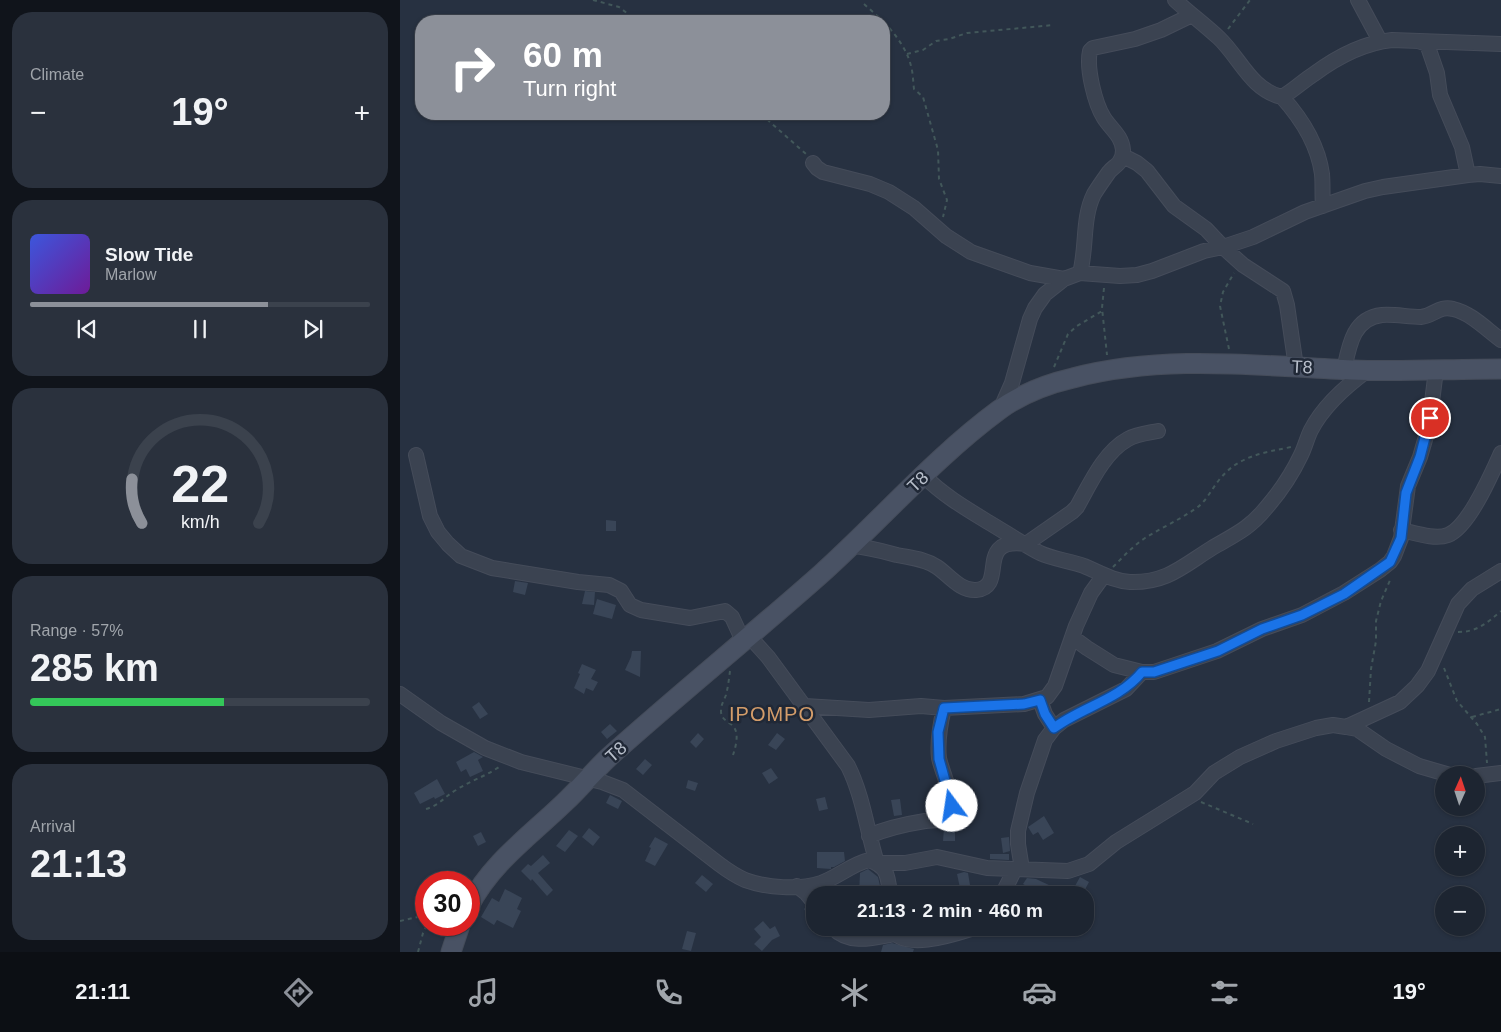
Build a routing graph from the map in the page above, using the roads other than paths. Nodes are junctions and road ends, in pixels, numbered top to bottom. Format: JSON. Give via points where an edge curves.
{"nodes":[{"id":1,"x":1175,"y":0,"type":"edge"},
{"id":2,"x":1358,"y":0,"type":"edge"},
{"id":3,"x":1192,"y":15,"type":"junction"},
{"id":4,"x":1380,"y":41,"type":"junction"},
{"id":5,"x":1418,"y":41,"type":"junction"},
{"id":6,"x":1501,"y":44,"type":"edge"},
{"id":7,"x":1282,"y":97,"type":"junction"},
{"id":8,"x":1123,"y":156,"type":"junction"},
{"id":9,"x":813,"y":162,"type":"road end"},
{"id":10,"x":1468,"y":175,"type":"junction"},
{"id":11,"x":1501,"y":176,"type":"edge"},
{"id":12,"x":1323,"y":206,"type":"junction"},
{"id":13,"x":1223,"y":247,"type":"junction"},
{"id":14,"x":1080,"y":273,"type":"junction"},
{"id":15,"x":1064,"y":279,"type":"junction"},
{"id":16,"x":1501,"y":340,"type":"edge"},
{"id":17,"x":1296,"y":367,"type":"junction"},
{"id":18,"x":1501,"y":369,"type":"edge"},
{"id":19,"x":1344,"y":370,"type":"junction"},
{"id":20,"x":1368,"y":370,"type":"junction"},
{"id":21,"x":1436,"y":370,"type":"junction"},
{"id":22,"x":1001,"y":408,"type":"junction"},
{"id":23,"x":1158,"y":430,"type":"dead end"},
{"id":24,"x":1501,"y":453,"type":"edge"},
{"id":25,"x":416,"y":455,"type":"dead end"},
{"id":26,"x":924,"y":476,"type":"junction"},
{"id":27,"x":1402,"y":530,"type":"junction"},
{"id":28,"x":1026,"y":544,"type":"junction"},
{"id":29,"x":852,"y":546,"type":"junction"},
{"id":30,"x":1501,"y":571,"type":"edge"},
{"id":31,"x":1104,"y":575,"type":"junction"},
{"id":32,"x":1072,"y":637,"type":"junction"},
{"id":33,"x":741,"y":643,"type":"junction"},
{"id":34,"x":1142,"y":672,"type":"junction"},
{"id":35,"x":400,"y":694,"type":"edge"},
{"id":36,"x":1040,"y":700,"type":"junction"},
{"id":37,"x":805,"y":706,"type":"junction"},
{"id":38,"x":944,"y":708,"type":"junction"},
{"id":39,"x":1054,"y":728,"type":"junction"},
{"id":40,"x":1346,"y":728,"type":"junction"},
{"id":41,"x":1435,"y":771,"type":"edge"},
{"id":42,"x":588,"y":779,"type":"junction"},
{"id":43,"x":869,"y":836,"type":"junction"},
{"id":44,"x":877,"y":863,"type":"junction"},
{"id":45,"x":1019,"y":869,"type":"junction"},
{"id":46,"x":480,"y":886,"type":"edge"},
{"id":47,"x":797,"y":886,"type":"junction"},
{"id":48,"x":888,"y":886,"type":"edge"},
{"id":49,"x":1008,"y":886,"type":"edge"},
{"id":50,"x":806,"y":894,"type":"edge"},
{"id":51,"x":456,"y":936,"type":"edge"},
{"id":52,"x":844,"y":936,"type":"edge"},
{"id":53,"x":872,"y":936,"type":"edge"},
{"id":54,"x":904,"y":936,"type":"edge"},
{"id":55,"x":949,"y":936,"type":"edge"},
{"id":56,"x":451,"y":952,"type":"edge"}],
"edges":[{"from":1,"to":3,"type":"street"},
{"from":2,"to":4,"type":"street"},
{"from":3,"to":7,"type":"street","via":[[1221,39],[1256,82],[1273,95]]},
{"from":3,"to":8,"type":"street","via":[[1161,30],[1093,48],[1090,52],[1090,70],[1098,107],[1116,132]]},
{"from":4,"to":5,"type":"street"},
{"from":4,"to":7,"type":"street","via":[[1342,56]]},
{"from":5,"to":6,"type":"street"},
{"from":5,"to":10,"type":"street","via":[[1426,44],[1431,55],[1440,95],[1462,147]]},
{"from":7,"to":12,"type":"street","via":[[1296,113],[1316,152],[1322,173]]},
{"from":8,"to":13,"type":"street","via":[[1147,171],[1174,206],[1206,229]]},
{"from":8,"to":14,"type":"street","via":[[1102,182],[1088,210]]},
{"from":9,"to":15,"type":"street","via":[[823,172],[889,192],[971,252],[1030,273]]},
{"from":10,"to":11,"type":"street"},
{"from":10,"to":12,"type":"street","via":[[1383,187]]},
{"from":12,"to":13,"type":"street"},
{"from":13,"to":14,"type":"street","via":[[1137,275]]},
{"from":13,"to":17,"type":"street","via":[[1283,291]]},
{"from":14,"to":15,"type":"street"},
{"from":15,"to":22,"type":"street","via":[[1044,294],[1035,308]]},
{"from":16,"to":19,"type":"street","via":[[1464,312],[1445,307],[1421,316],[1382,315],[1372,317],[1352,336]]},
{"from":17,"to":19,"type":"street","name":"T8"},
{"from":17,"to":22,"type":"street","name":"T8","via":[[1232,363],[1155,364],[1108,370],[1048,386]]},
{"from":18,"to":21,"type":"street","name":"T8"},
{"from":19,"to":20,"type":"street","name":"T8"},
{"from":20,"to":21,"type":"street","name":"T8"},
{"from":20,"to":31,"type":"street","via":[[1338,395],[1315,424],[1285,483],[1245,530],[1160,579],[1130,582]]},
{"from":21,"to":27,"type":"street","via":[[1429,426],[1408,486]]},
{"from":22,"to":26,"type":"street","name":"T8"},
{"from":23,"to":28,"type":"street","via":[[1128,439],[1116,448],[1077,507]]},
{"from":24,"to":27,"type":"street","via":[[1481,495],[1456,530],[1439,536]]},
{"from":25,"to":33,"type":"street","via":[[430,516],[438,532],[461,556],[492,568],[609,585],[621,591],[630,605],[641,610],[690,618],[725,611],[732,617]]},
{"from":26,"to":28,"type":"street","via":[[954,500]]},
{"from":26,"to":29,"type":"street","name":"T8"},
{"from":27,"to":34,"type":"street","via":[[1392,558],[1350,590],[1302,615],[1262,629],[1218,651],[1154,672]]},
{"from":28,"to":29,"type":"street","via":[[1012,542],[1000,548],[995,554],[991,581],[976,590],[962,587],[927,562]]},
{"from":28,"to":31,"type":"street"},
{"from":29,"to":33,"type":"street","name":"T8"},
{"from":30,"to":40,"type":"street","via":[[1458,604],[1435,656],[1422,679],[1408,694],[1400,702]]},
{"from":31,"to":32,"type":"street","via":[[1091,593]]},
{"from":32,"to":34,"type":"street","via":[[1114,665]]},
{"from":32,"to":36,"type":"street","via":[[1055,686],[1047,697]]},
{"from":33,"to":37,"type":"street","via":[[768,657]]},
{"from":33,"to":42,"type":"street","name":"T8"},
{"from":34,"to":39,"type":"street","via":[[1126,689]]},
{"from":35,"to":42,"type":"street","via":[[464,737],[511,758]]},
{"from":36,"to":38,"type":"street","via":[[1024,704]]},
{"from":36,"to":39,"type":"street"},
{"from":37,"to":38,"type":"street","via":[[869,710],[921,706]]},
{"from":37,"to":43,"type":"street","via":[[854,778]]},
{"from":38,"to":43,"type":"street","via":[[938,748],[952,813],[942,819],[881,830]]},
{"from":39,"to":45,"type":"street","via":[[1045,740],[1021,816],[1017,837]]},
{"from":40,"to":41,"type":"street","via":[[1357,729],[1386,749]]},
{"from":40,"to":45,"type":"street","via":[[1333,725],[1316,728],[1261,747],[1226,765],[1191,796],[1116,842],[1089,864],[1068,871]]},
{"from":42,"to":46,"type":"street","name":"T8","via":[[496,866]]},
{"from":42,"to":47,"type":"street","via":[[623,790],[732,873],[763,884]]},
{"from":43,"to":44,"type":"street"},
{"from":44,"to":45,"type":"street","via":[[905,863],[937,857],[987,868]]},
{"from":44,"to":47,"type":"street","via":[[861,862],[821,883]]},
{"from":44,"to":48,"type":"street","via":[[886,873]]},
{"from":45,"to":49,"type":"street"},
{"from":47,"to":50,"type":"street"},
{"from":51,"to":56,"type":"street"},
{"from":52,"to":53,"type":"street","via":[[856,940]]},
{"from":54,"to":55,"type":"street","via":[[932,939]]}]}
